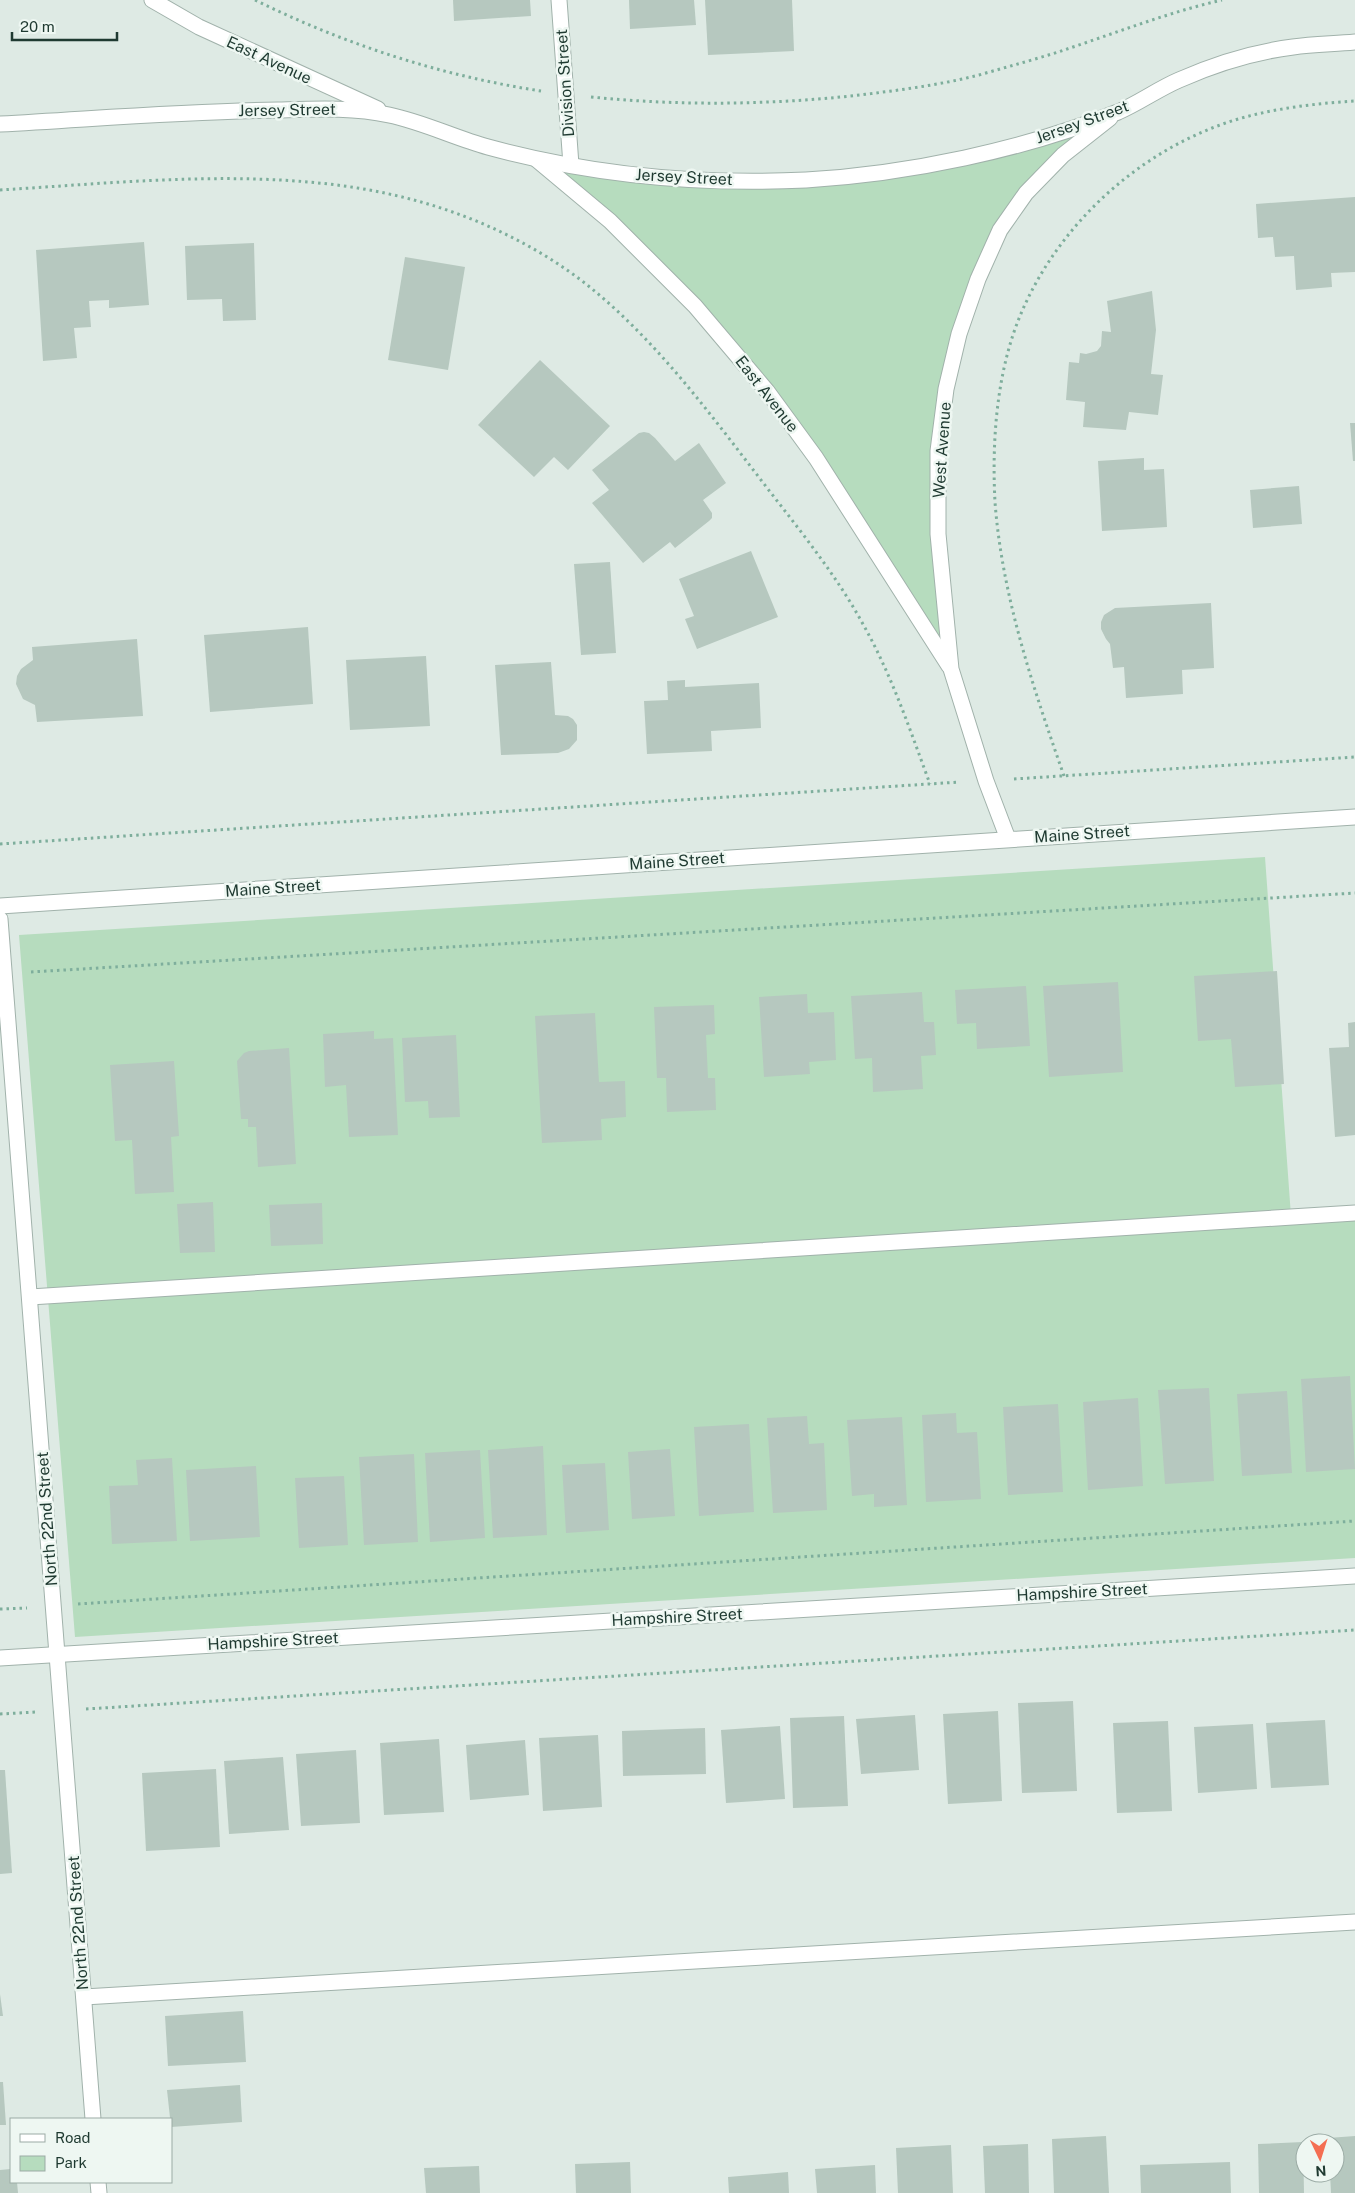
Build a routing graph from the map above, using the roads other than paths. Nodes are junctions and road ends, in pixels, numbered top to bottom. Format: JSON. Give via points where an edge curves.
{"nodes":[{"id":1,"x":152,"y":0,"type":"edge"},
{"id":2,"x":559,"y":0,"type":"edge"},
{"id":3,"x":1355,"y":42,"type":"edge"},
{"id":4,"x":1120,"y":111,"type":"junction"},
{"id":5,"x":388,"y":114,"type":"junction"},
{"id":6,"x":0,"y":124,"type":"edge"},
{"id":7,"x":536,"y":159,"type":"junction"},
{"id":8,"x":571,"y":165,"type":"junction"},
{"id":9,"x":951,"y":669,"type":"junction"},
{"id":10,"x":1355,"y":818,"type":"edge"},
{"id":11,"x":1008,"y":839,"type":"junction"},
{"id":12,"x":0,"y":906,"type":"edge"},
{"id":13,"x":0,"y":920,"type":"edge"},
{"id":14,"x":1355,"y":1213,"type":"edge"},
{"id":15,"x":30,"y":1297,"type":"junction"},
{"id":16,"x":1355,"y":1576,"type":"edge"},
{"id":17,"x":57,"y":1654,"type":"junction"},
{"id":18,"x":0,"y":1658,"type":"edge"},
{"id":19,"x":1355,"y":1922,"type":"edge"},
{"id":20,"x":84,"y":1997,"type":"junction"},
{"id":21,"x":93,"y":2118,"type":"edge"}],
"edges":[{"from":1,"to":5,"type":"street","name":"East Avenue","via":[[198,27]]},
{"from":2,"to":8,"type":"street","name":"Division Street"},
{"from":3,"to":4,"type":"street","name":"Jersey Street","via":[[1293,47],[1228,61],[1177,80]]},
{"from":4,"to":8,"type":"street","name":"Jersey Street","via":[[1019,145],[948,162],[806,180],[714,181],[625,174]]},
{"from":4,"to":9,"type":"street","name":"West Avenue","via":[[1063,155],[1026,194],[1000,230],[959,334],[946,389],[938,451],[938,534]]},
{"from":5,"to":6,"type":"street","name":"Jersey Street","via":[[339,109],[243,110]]},
{"from":5,"to":7,"type":"street","name":"Jersey Street"},
{"from":7,"to":8,"type":"street","name":"Jersey Street"},
{"from":7,"to":9,"type":"street","name":"East Avenue","via":[[610,221],[695,306],[767,391],[816,458]]},
{"from":9,"to":11,"type":"street","name":"West Avenue"},
{"from":10,"to":11,"type":"street","name":"Maine Street"},
{"from":11,"to":12,"type":"street","name":"Maine Street"},
{"from":13,"to":15,"type":"street","name":"North 22nd Street"},
{"from":14,"to":15,"type":"street"},
{"from":15,"to":17,"type":"street","name":"North 22nd Street"},
{"from":16,"to":17,"type":"street","name":"Hampshire Street"},
{"from":17,"to":18,"type":"street","name":"Hampshire Street"},
{"from":17,"to":20,"type":"street","name":"North 22nd Street"},
{"from":19,"to":20,"type":"street"},
{"from":20,"to":21,"type":"street","name":"North 22nd Street"}]}
